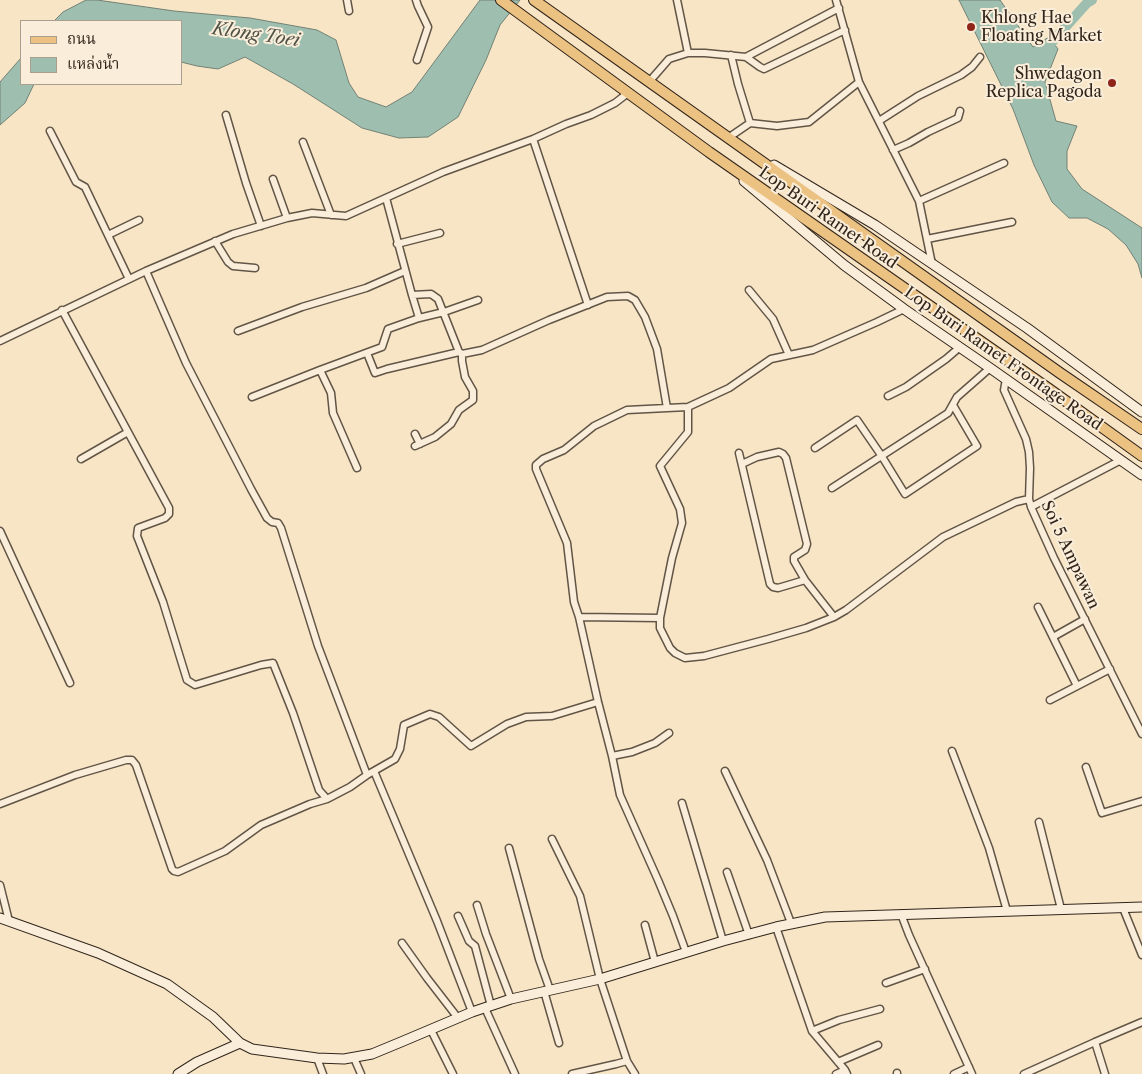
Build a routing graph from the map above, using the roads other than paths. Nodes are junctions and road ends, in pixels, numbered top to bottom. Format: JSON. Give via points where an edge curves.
{"nodes":[{"id":1,"x":347,"y":0,"type":"edge"},
{"id":2,"x":416,"y":0,"type":"edge"},
{"id":3,"x":501,"y":0,"type":"edge"},
{"id":4,"x":534,"y":0,"type":"edge"},
{"id":5,"x":677,"y":0,"type":"edge"},
{"id":6,"x":836,"y":0,"type":"edge"},
{"id":7,"x":839,"y":8,"type":"junction"},
{"id":8,"x":349,"y":11,"type":"dead end"},
{"id":9,"x":844,"y":30,"type":"junction"},
{"id":10,"x":688,"y":53,"type":"junction"},
{"id":11,"x":731,"y":55,"type":"junction"},
{"id":12,"x":746,"y":57,"type":"junction"},
{"id":13,"x":980,"y":57,"type":"dead end"},
{"id":14,"x":417,"y":60,"type":"dead end"},
{"id":15,"x":649,"y":82,"type":"junction"},
{"id":16,"x":858,"y":82,"type":"junction"},
{"id":17,"x":628,"y":93,"type":"junction"},
{"id":18,"x":960,"y":110,"type":"dead end"},
{"id":19,"x":226,"y":115,"type":"dead end"},
{"id":20,"x":879,"y":121,"type":"junction"},
{"id":21,"x":750,"y":123,"type":"junction"},
{"id":22,"x":50,"y":131,"type":"dead end"},
{"id":23,"x":728,"y":138,"type":"junction"},
{"id":24,"x":532,"y":139,"type":"junction"},
{"id":25,"x":303,"y":142,"type":"dead end"},
{"id":26,"x":893,"y":150,"type":"junction"},
{"id":27,"x":709,"y":152,"type":"junction"},
{"id":28,"x":1004,"y":163,"type":"dead end"},
{"id":29,"x":273,"y":179,"type":"dead end"},
{"id":30,"x":386,"y":198,"type":"junction"},
{"id":31,"x":919,"y":201,"type":"junction"},
{"id":32,"x":331,"y":215,"type":"junction"},
{"id":33,"x":287,"y":218,"type":"junction"},
{"id":34,"x":139,"y":220,"type":"dead end"},
{"id":35,"x":1012,"y":222,"type":"dead end"},
{"id":36,"x":261,"y":226,"type":"junction"},
{"id":37,"x":440,"y":233,"type":"dead end"},
{"id":38,"x":108,"y":235,"type":"junction"},
{"id":39,"x":927,"y":239,"type":"junction"},
{"id":40,"x":215,"y":242,"type":"junction"},
{"id":41,"x":398,"y":244,"type":"junction"},
{"id":42,"x":932,"y":264,"type":"junction"},
{"id":43,"x":255,"y":268,"type":"dead end"},
{"id":44,"x":146,"y":271,"type":"junction"},
{"id":45,"x":405,"y":271,"type":"junction"},
{"id":46,"x":128,"y":279,"type":"junction"},
{"id":47,"x":749,"y":290,"type":"dead end"},
{"id":48,"x":412,"y":295,"type":"junction"},
{"id":49,"x":478,"y":300,"type":"dead end"},
{"id":50,"x":588,"y":305,"type":"junction"},
{"id":51,"x":904,"y":309,"type":"junction"},
{"id":52,"x":62,"y":310,"type":"junction"},
{"id":53,"x":444,"y":312,"type":"junction"},
{"id":54,"x":419,"y":318,"type":"junction"},
{"id":55,"x":238,"y":331,"type":"dead end"},
{"id":56,"x":0,"y":341,"type":"edge"},
{"id":57,"x":960,"y":347,"type":"junction"},
{"id":58,"x":367,"y":353,"type":"junction"},
{"id":59,"x":460,"y":353,"type":"junction"},
{"id":60,"x":790,"y":355,"type":"junction"},
{"id":61,"x":990,"y":368,"type":"junction"},
{"id":62,"x":320,"y":370,"type":"junction"},
{"id":63,"x":1060,"y":373,"type":"junction"},
{"id":64,"x":1006,"y":379,"type":"junction"},
{"id":65,"x":1049,"y":389,"type":"junction"},
{"id":66,"x":888,"y":396,"type":"dead end"},
{"id":67,"x":252,"y":397,"type":"dead end"},
{"id":68,"x":953,"y":405,"type":"junction"},
{"id":69,"x":688,"y":407,"type":"junction"},
{"id":70,"x":667,"y":408,"type":"junction"},
{"id":71,"x":1142,"y":412,"type":"edge"},
{"id":72,"x":1140,"y":427,"type":"edge"},
{"id":73,"x":128,"y":432,"type":"junction"},
{"id":74,"x":415,"y":434,"type":"dead end"},
{"id":75,"x":815,"y":448,"type":"dead end"},
{"id":76,"x":739,"y":453,"type":"dead end"},
{"id":77,"x":881,"y":456,"type":"junction"},
{"id":78,"x":1142,"y":456,"type":"edge"},
{"id":79,"x":81,"y":459,"type":"dead end"},
{"id":80,"x":1121,"y":460,"type":"junction"},
{"id":81,"x":742,"y":464,"type":"junction"},
{"id":82,"x":357,"y":468,"type":"dead end"},
{"id":83,"x":1142,"y":475,"type":"edge"},
{"id":84,"x":832,"y":488,"type":"dead end"},
{"id":85,"x":1029,"y":499,"type":"junction"},
{"id":86,"x":1031,"y":507,"type":"junction"},
{"id":87,"x":0,"y":531,"type":"edge"},
{"id":88,"x":805,"y":580,"type":"junction"},
{"id":89,"x":1038,"y":607,"type":"dead end"},
{"id":90,"x":579,"y":617,"type":"junction"},
{"id":91,"x":834,"y":617,"type":"junction"},
{"id":92,"x":660,"y":618,"type":"junction"},
{"id":93,"x":1084,"y":619,"type":"junction"},
{"id":94,"x":1052,"y":637,"type":"junction"},
{"id":95,"x":1110,"y":669,"type":"junction"},
{"id":96,"x":70,"y":683,"type":"dead end"},
{"id":97,"x":1077,"y":686,"type":"junction"},
{"id":98,"x":1050,"y":700,"type":"dead end"},
{"id":99,"x":598,"y":702,"type":"junction"},
{"id":100,"x":669,"y":732,"type":"dead end"},
{"id":101,"x":1142,"y":734,"type":"edge"},
{"id":102,"x":952,"y":750,"type":"dead end"},
{"id":103,"x":612,"y":756,"type":"junction"},
{"id":104,"x":1086,"y":767,"type":"dead end"},
{"id":105,"x":374,"y":771,"type":"junction"},
{"id":106,"x":725,"y":771,"type":"dead end"},
{"id":107,"x":368,"y":775,"type":"junction"},
{"id":108,"x":327,"y":800,"type":"junction"},
{"id":109,"x":1142,"y":801,"type":"edge"},
{"id":110,"x":682,"y":803,"type":"dead end"},
{"id":111,"x":0,"y":804,"type":"edge"},
{"id":112,"x":1039,"y":822,"type":"dead end"},
{"id":113,"x":552,"y":839,"type":"dead end"},
{"id":114,"x":509,"y":848,"type":"dead end"},
{"id":115,"x":727,"y":872,"type":"dead end"},
{"id":116,"x":0,"y":885,"type":"edge"},
{"id":117,"x":477,"y":905,"type":"dead end"},
{"id":118,"x":1142,"y":907,"type":"edge"},
{"id":119,"x":1123,"y":908,"type":"junction"},
{"id":120,"x":1061,"y":909,"type":"junction"},
{"id":121,"x":1006,"y":911,"type":"junction"},
{"id":122,"x":901,"y":914,"type":"junction"},
{"id":123,"x":458,"y":916,"type":"dead end"},
{"id":124,"x":0,"y":918,"type":"edge"},
{"id":125,"x":9,"y":921,"type":"junction"},
{"id":126,"x":791,"y":924,"type":"junction"},
{"id":127,"x":645,"y":925,"type":"dead end"},
{"id":128,"x":776,"y":927,"type":"junction"},
{"id":129,"x":748,"y":935,"type":"junction"},
{"id":130,"x":723,"y":941,"type":"junction"},
{"id":131,"x":402,"y":943,"type":"dead end"},
{"id":132,"x":686,"y":952,"type":"junction"},
{"id":133,"x":1142,"y":955,"type":"edge"},
{"id":134,"x":655,"y":962,"type":"junction"},
{"id":135,"x":925,"y":969,"type":"junction"},
{"id":136,"x":600,"y":979,"type":"junction"},
{"id":137,"x":886,"y":982,"type":"dead end"},
{"id":138,"x":547,"y":991,"type":"junction"},
{"id":139,"x":511,"y":1000,"type":"junction"},
{"id":140,"x":488,"y":1007,"type":"junction"},
{"id":141,"x":880,"y":1009,"type":"dead end"},
{"id":142,"x":472,"y":1012,"type":"junction"},
{"id":143,"x":458,"y":1018,"type":"junction"},
{"id":144,"x":1142,"y":1023,"type":"edge"},
{"id":145,"x":430,"y":1030,"type":"junction"},
{"id":146,"x":812,"y":1031,"type":"junction"},
{"id":147,"x":1095,"y":1042,"type":"junction"},
{"id":148,"x":240,"y":1043,"type":"junction"},
{"id":149,"x":559,"y":1043,"type":"dead end"},
{"id":150,"x":878,"y":1044,"type":"dead end"},
{"id":151,"x":316,"y":1058,"type":"junction"},
{"id":152,"x":354,"y":1058,"type":"junction"},
{"id":153,"x":627,"y":1061,"type":"junction"},
{"id":154,"x":838,"y":1062,"type":"junction"},
{"id":155,"x":969,"y":1067,"type":"junction"},
{"id":156,"x":846,"y":1072,"type":"edge"},
{"id":157,"x":178,"y":1074,"type":"edge"},
{"id":158,"x":323,"y":1074,"type":"edge"},
{"id":159,"x":361,"y":1074,"type":"edge"},
{"id":160,"x":453,"y":1074,"type":"edge"},
{"id":161,"x":515,"y":1074,"type":"edge"},
{"id":162,"x":572,"y":1074,"type":"edge"},
{"id":163,"x":635,"y":1074,"type":"edge"},
{"id":164,"x":836,"y":1074,"type":"edge"},
{"id":165,"x":954,"y":1074,"type":"edge"},
{"id":166,"x":972,"y":1074,"type":"edge"},
{"id":167,"x":1024,"y":1074,"type":"edge"},
{"id":168,"x":1105,"y":1074,"type":"edge"}],
"edges":[{"from":1,"to":8,"type":"street"},
{"from":2,"to":14,"type":"street","via":[[428,27]]},
{"from":3,"to":17,"type":"main road","name":"Lop Buri Ramet Road"},
{"from":4,"to":15,"type":"main road","name":"Lop Buri Ramet Road"},
{"from":5,"to":10,"type":"street"},
{"from":6,"to":7,"type":"street"},
{"from":7,"to":9,"type":"street"},
{"from":7,"to":12,"type":"street"},
{"from":9,"to":12,"type":"street","via":[[764,68]]},
{"from":9,"to":16,"type":"street"},
{"from":10,"to":11,"type":"street"},
{"from":10,"to":15,"type":"street","via":[[669,59]]},
{"from":11,"to":12,"type":"street"},
{"from":11,"to":21,"type":"street"},
{"from":13,"to":20,"type":"street","via":[[961,75],[918,96]]},
{"from":15,"to":23,"type":"main road","name":"Lop Buri Ramet Road"},
{"from":16,"to":20,"type":"street"},
{"from":16,"to":21,"type":"street","via":[[809,122],[777,126]]},
{"from":17,"to":24,"type":"street","via":[[591,115]]},
{"from":17,"to":27,"type":"main road","name":"Lop Buri Ramet Road"},
{"from":18,"to":26,"type":"street","via":[[958,118]]},
{"from":19,"to":36,"type":"street"},
{"from":20,"to":26,"type":"street"},
{"from":21,"to":23,"type":"street"},
{"from":22,"to":38,"type":"street","via":[[76,182],[86,187]]},
{"from":23,"to":42,"type":"street","via":[[874,224]]},
{"from":23,"to":63,"type":"main road","name":"Lop Buri Ramet Road"},
{"from":24,"to":30,"type":"street","via":[[443,172]]},
{"from":24,"to":50,"type":"street"},
{"from":25,"to":32,"type":"street"},
{"from":26,"to":31,"type":"street"},
{"from":27,"to":51,"type":"street","name":"Lop Buri Ramet Frontage Road","via":[[844,265]]},
{"from":27,"to":65,"type":"main road","name":"Lop Buri Ramet Road"},
{"from":28,"to":31,"type":"street"},
{"from":29,"to":33,"type":"street"},
{"from":30,"to":32,"type":"street","via":[[346,216]]},
{"from":30,"to":41,"type":"street"},
{"from":31,"to":39,"type":"street"},
{"from":32,"to":33,"type":"street","via":[[312,213]]},
{"from":33,"to":36,"type":"street"},
{"from":34,"to":38,"type":"street"},
{"from":35,"to":39,"type":"street"},
{"from":36,"to":40,"type":"street"},
{"from":37,"to":41,"type":"street"},
{"from":38,"to":46,"type":"street"},
{"from":39,"to":42,"type":"street"},
{"from":40,"to":43,"type":"street","via":[[233,266]]},
{"from":40,"to":44,"type":"street"},
{"from":41,"to":45,"type":"street"},
{"from":42,"to":71,"type":"street"},
{"from":44,"to":46,"type":"street"},
{"from":44,"to":107,"type":"street","via":[[186,363],[250,489],[267,518],[281,528],[318,646]]},
{"from":45,"to":48,"type":"street"},
{"from":45,"to":55,"type":"street","via":[[366,288],[302,306]]},
{"from":46,"to":52,"type":"street"},
{"from":47,"to":60,"type":"street","via":[[774,318]]},
{"from":48,"to":53,"type":"street","via":[[431,294],[438,299]]},
{"from":48,"to":54,"type":"street"},
{"from":49,"to":53,"type":"street"},
{"from":50,"to":59,"type":"street","via":[[482,350]]},
{"from":50,"to":70,"type":"street","via":[[608,297],[628,296],[635,300],[657,349]]},
{"from":51,"to":57,"type":"street","name":"Lop Buri Ramet Frontage Road"},
{"from":51,"to":60,"type":"street","via":[[813,350]]},
{"from":52,"to":56,"type":"street"},
{"from":52,"to":73,"type":"street"},
{"from":53,"to":54,"type":"street"},
{"from":53,"to":59,"type":"street"},
{"from":54,"to":58,"type":"street","via":[[388,329],[382,347]]},
{"from":57,"to":61,"type":"street","name":"Lop Buri Ramet Frontage Road"},
{"from":57,"to":66,"type":"street","via":[[906,387]]},
{"from":58,"to":59,"type":"street","via":[[374,373]]},
{"from":58,"to":62,"type":"street"},
{"from":59,"to":74,"type":"street","via":[[473,400],[459,410],[452,424],[435,437],[417,445]]},
{"from":60,"to":69,"type":"street","via":[[771,359],[729,388]]},
{"from":61,"to":64,"type":"street","name":"Lop Buri Ramet Frontage Road"},
{"from":61,"to":68,"type":"street","via":[[957,397]]},
{"from":62,"to":67,"type":"street"},
{"from":62,"to":82,"type":"street","via":[[331,393],[333,413]]},
{"from":63,"to":65,"type":"main road"},
{"from":63,"to":72,"type":"main road","name":"Lop Buri Ramet Road"},
{"from":64,"to":80,"type":"street","name":"Lop Buri Ramet Frontage Road"},
{"from":64,"to":85,"type":"street","name":"Soi 5 Ampawan","via":[[1004,390],[1029,452]]},
{"from":65,"to":78,"type":"main road","name":"Lop Buri Ramet Road"},
{"from":68,"to":77,"type":"street","via":[[948,413]]},
{"from":68,"to":77,"type":"street","via":[[977,446],[905,494]]},
{"from":69,"to":70,"type":"street"},
{"from":69,"to":92,"type":"street","via":[[688,432],[660,466],[680,509],[682,523]]},
{"from":70,"to":90,"type":"street","via":[[628,410],[594,426],[564,450],[536,465],[567,543],[574,602]]},
{"from":73,"to":79,"type":"street"},
{"from":73,"to":108,"type":"street","via":[[169,508],[165,518],[138,528],[137,536],[163,602],[187,680],[195,685],[273,663],[318,790]]},
{"from":75,"to":77,"type":"street","via":[[857,420]]},
{"from":76,"to":81,"type":"street"},
{"from":77,"to":84,"type":"street"},
{"from":80,"to":83,"type":"street","name":"Lop Buri Ramet Frontage Road"},
{"from":80,"to":86,"type":"street"},
{"from":81,"to":88,"type":"street","via":[[770,584],[778,588]]},
{"from":81,"to":88,"type":"street","via":[[779,452],[786,458],[807,544],[794,561]]},
{"from":85,"to":86,"type":"street","name":"Soi 5 Ampawan"},
{"from":85,"to":91,"type":"street","via":[[943,536]]},
{"from":86,"to":93,"type":"street","name":"Soi 5 Ampawan"},
{"from":87,"to":96,"type":"street"},
{"from":88,"to":91,"type":"street"},
{"from":89,"to":94,"type":"street"},
{"from":90,"to":92,"type":"street"},
{"from":90,"to":99,"type":"street"},
{"from":91,"to":92,"type":"street","via":[[768,639],[685,658],[670,648],[660,628]]},
{"from":93,"to":94,"type":"street"},
{"from":93,"to":95,"type":"street","name":"Soi 5 Ampawan"},
{"from":94,"to":97,"type":"street"},
{"from":95,"to":97,"type":"street"},
{"from":95,"to":101,"type":"street","name":"Soi 5 Ampawan"},
{"from":97,"to":98,"type":"street"},
{"from":99,"to":103,"type":"street"},
{"from":99,"to":105,"type":"street","via":[[552,716],[526,717],[507,724],[471,746],[440,717],[430,714],[404,725],[395,759]]},
{"from":100,"to":103,"type":"street","via":[[655,743]]},
{"from":102,"to":121,"type":"street","via":[[989,848]]},
{"from":103,"to":132,"type":"street","via":[[620,795]]},
{"from":104,"to":109,"type":"street","via":[[1102,814]]},
{"from":105,"to":107,"type":"street"},
{"from":105,"to":142,"type":"street"},
{"from":106,"to":126,"type":"street","via":[[767,860]]},
{"from":107,"to":108,"type":"street"},
{"from":108,"to":111,"type":"street","via":[[261,825],[225,851],[178,872],[172,869],[132,760],[76,775]]},
{"from":110,"to":130,"type":"street"},
{"from":112,"to":120,"type":"street"},
{"from":113,"to":136,"type":"street","via":[[580,896]]},
{"from":114,"to":138,"type":"street"},
{"from":115,"to":129,"type":"street"},
{"from":116,"to":125,"type":"street"},
{"from":117,"to":139,"type":"street"},
{"from":118,"to":119,"type":"street"},
{"from":119,"to":120,"type":"street"},
{"from":119,"to":133,"type":"street"},
{"from":120,"to":121,"type":"street"},
{"from":121,"to":122,"type":"street"},
{"from":122,"to":126,"type":"street","via":[[825,917]]},
{"from":122,"to":135,"type":"street"},
{"from":123,"to":140,"type":"street","via":[[474,946]]},
{"from":124,"to":125,"type":"street"},
{"from":125,"to":148,"type":"street","via":[[98,953],[167,984],[213,1017]]},
{"from":126,"to":128,"type":"street"},
{"from":127,"to":134,"type":"street"},
{"from":128,"to":129,"type":"street"},
{"from":128,"to":146,"type":"street"},
{"from":129,"to":130,"type":"street"},
{"from":130,"to":132,"type":"street"},
{"from":131,"to":143,"type":"street"},
{"from":132,"to":134,"type":"street"},
{"from":134,"to":136,"type":"street"},
{"from":135,"to":137,"type":"street"},
{"from":135,"to":155,"type":"street"},
{"from":136,"to":138,"type":"street"},
{"from":136,"to":153,"type":"street"},
{"from":138,"to":139,"type":"street"},
{"from":138,"to":149,"type":"street"},
{"from":139,"to":140,"type":"street"},
{"from":140,"to":142,"type":"street"},
{"from":140,"to":161,"type":"street"},
{"from":141,"to":146,"type":"street"},
{"from":142,"to":143,"type":"street"},
{"from":143,"to":145,"type":"street"},
{"from":144,"to":147,"type":"street"},
{"from":145,"to":152,"type":"street"},
{"from":145,"to":160,"type":"street"},
{"from":146,"to":154,"type":"street"},
{"from":147,"to":167,"type":"street"},
{"from":147,"to":168,"type":"street"},
{"from":148,"to":151,"type":"street","via":[[252,1049]]},
{"from":148,"to":157,"type":"street"},
{"from":150,"to":154,"type":"street"},
{"from":151,"to":152,"type":"street"},
{"from":151,"to":158,"type":"street"},
{"from":152,"to":159,"type":"street"},
{"from":153,"to":162,"type":"street"},
{"from":153,"to":163,"type":"street"},
{"from":154,"to":156,"type":"street"},
{"from":155,"to":165,"type":"street"},
{"from":155,"to":166,"type":"street"},
{"from":156,"to":164,"type":"street"}]}
